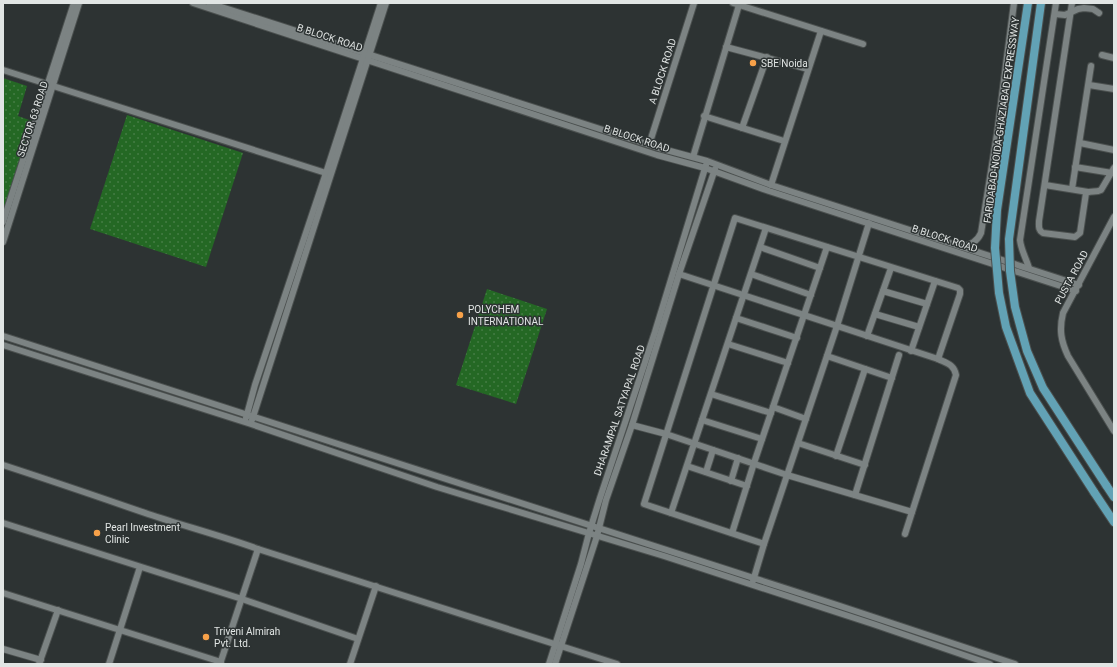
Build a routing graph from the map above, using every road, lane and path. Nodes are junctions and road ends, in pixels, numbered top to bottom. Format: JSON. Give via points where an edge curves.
{"nodes":[{"id":1,"x":74,"y":3,"type":"edge"},
{"id":2,"x":79,"y":3,"type":"edge"},
{"id":3,"x":193,"y":3,"type":"edge"},
{"id":4,"x":209,"y":3,"type":"edge"},
{"id":5,"x":381,"y":3,"type":"edge"},
{"id":6,"x":386,"y":3,"type":"edge"},
{"id":7,"x":694,"y":3,"type":"edge"},
{"id":8,"x":1014,"y":3,"type":"edge"},
{"id":9,"x":1028,"y":3,"type":"edge"},
{"id":10,"x":1041,"y":3,"type":"edge"},
{"id":11,"x":1056,"y":3,"type":"edge"},
{"id":12,"x":1072,"y":3,"type":"edge"},
{"id":13,"x":736,"y":4,"type":"edge"},
{"id":14,"x":1070,"y":12,"type":"junction"},
{"id":15,"x":1100,"y":13,"type":"dead end"},
{"id":16,"x":1055,"y":14,"type":"junction"},
{"id":17,"x":821,"y":31,"type":"junction"},
{"id":18,"x":862,"y":44,"type":"dead end"},
{"id":19,"x":726,"y":47,"type":"junction"},
{"id":20,"x":1102,"y":55,"type":"dead end"},
{"id":21,"x":366,"y":56,"type":"junction"},
{"id":22,"x":767,"y":58,"type":"junction"},
{"id":23,"x":1114,"y":58,"type":"edge"},
{"id":24,"x":1091,"y":66,"type":"dead end"},
{"id":25,"x":808,"y":69,"type":"junction"},
{"id":26,"x":3,"y":70,"type":"edge"},
{"id":27,"x":50,"y":85,"type":"junction"},
{"id":28,"x":1088,"y":85,"type":"junction"},
{"id":29,"x":1114,"y":89,"type":"edge"},
{"id":30,"x":704,"y":116,"type":"junction"},
{"id":31,"x":742,"y":128,"type":"junction"},
{"id":32,"x":784,"y":141,"type":"junction"},
{"id":33,"x":1080,"y":143,"type":"junction"},
{"id":34,"x":649,"y":145,"type":"junction"},
{"id":35,"x":1114,"y":150,"type":"edge"},
{"id":36,"x":693,"y":157,"type":"junction"},
{"id":37,"x":706,"y":164,"type":"junction"},
{"id":38,"x":1075,"y":167,"type":"junction"},
{"id":39,"x":716,"y":168,"type":"junction"},
{"id":40,"x":1113,"y":170,"type":"edge"},
{"id":41,"x":329,"y":174,"type":"junction"},
{"id":42,"x":771,"y":184,"type":"junction"},
{"id":43,"x":1045,"y":185,"type":"junction"},
{"id":44,"x":1072,"y":189,"type":"junction"},
{"id":45,"x":1088,"y":192,"type":"junction"},
{"id":46,"x":1114,"y":218,"type":"edge"},
{"id":47,"x":3,"y":222,"type":"edge"},
{"id":48,"x":869,"y":223,"type":"junction"},
{"id":49,"x":766,"y":228,"type":"junction"},
{"id":50,"x":3,"y":242,"type":"edge"},
{"id":51,"x":760,"y":247,"type":"junction"},
{"id":52,"x":962,"y":247,"type":"junction"},
{"id":53,"x":827,"y":248,"type":"junction"},
{"id":54,"x":858,"y":257,"type":"junction"},
{"id":55,"x":820,"y":268,"type":"junction"},
{"id":56,"x":891,"y":268,"type":"junction"},
{"id":57,"x":1029,"y":268,"type":"junction"},
{"id":58,"x":679,"y":274,"type":"junction"},
{"id":59,"x":751,"y":274,"type":"junction"},
{"id":60,"x":935,"y":282,"type":"junction"},
{"id":61,"x":1079,"y":285,"type":"junction"},
{"id":62,"x":713,"y":286,"type":"junction"},
{"id":63,"x":883,"y":291,"type":"junction"},
{"id":64,"x":1076,"y":291,"type":"junction"},
{"id":65,"x":811,"y":295,"type":"junction"},
{"id":66,"x":744,"y":296,"type":"junction"},
{"id":67,"x":927,"y":304,"type":"junction"},
{"id":68,"x":875,"y":314,"type":"junction"},
{"id":69,"x":804,"y":316,"type":"junction"},
{"id":70,"x":736,"y":318,"type":"junction"},
{"id":71,"x":837,"y":326,"type":"junction"},
{"id":72,"x":918,"y":327,"type":"junction"},
{"id":73,"x":3,"y":336,"type":"edge"},
{"id":74,"x":867,"y":336,"type":"junction"},
{"id":75,"x":797,"y":338,"type":"junction"},
{"id":76,"x":728,"y":344,"type":"junction"},
{"id":77,"x":3,"y":345,"type":"edge"},
{"id":78,"x":911,"y":351,"type":"junction"},
{"id":79,"x":899,"y":355,"type":"dead end"},
{"id":80,"x":827,"y":356,"type":"junction"},
{"id":81,"x":938,"y":359,"type":"junction"},
{"id":82,"x":788,"y":363,"type":"junction"},
{"id":83,"x":865,"y":369,"type":"junction"},
{"id":84,"x":892,"y":378,"type":"junction"},
{"id":85,"x":711,"y":394,"type":"junction"},
{"id":86,"x":772,"y":410,"type":"junction"},
{"id":87,"x":250,"y":416,"type":"junction"},
{"id":88,"x":806,"y":419,"type":"junction"},
{"id":89,"x":702,"y":420,"type":"junction"},
{"id":90,"x":248,"y":423,"type":"junction"},
{"id":91,"x":632,"y":425,"type":"junction"},
{"id":92,"x":1114,"y":431,"type":"edge"},
{"id":93,"x":666,"y":434,"type":"junction"},
{"id":94,"x":762,"y":440,"type":"junction"},
{"id":95,"x":694,"y":444,"type":"junction"},
{"id":96,"x":798,"y":444,"type":"junction"},
{"id":97,"x":713,"y":450,"type":"junction"},
{"id":98,"x":836,"y":456,"type":"junction"},
{"id":99,"x":738,"y":458,"type":"junction"},
{"id":100,"x":754,"y":463,"type":"junction"},
{"id":101,"x":3,"y":465,"type":"edge"},
{"id":102,"x":865,"y":465,"type":"junction"},
{"id":103,"x":687,"y":466,"type":"junction"},
{"id":104,"x":706,"y":472,"type":"junction"},
{"id":105,"x":787,"y":475,"type":"junction"},
{"id":106,"x":731,"y":481,"type":"junction"},
{"id":107,"x":747,"y":486,"type":"junction"},
{"id":108,"x":854,"y":495,"type":"junction"},
{"id":109,"x":1114,"y":497,"type":"edge"},
{"id":110,"x":912,"y":512,"type":"junction"},
{"id":111,"x":671,"y":514,"type":"junction"},
{"id":112,"x":1114,"y":522,"type":"edge"},
{"id":113,"x":3,"y":523,"type":"edge"},
{"id":114,"x":599,"y":529,"type":"junction"},
{"id":115,"x":590,"y":530,"type":"junction"},
{"id":116,"x":732,"y":533,"type":"junction"},
{"id":117,"x":905,"y":534,"type":"dead end"},
{"id":118,"x":598,"y":536,"type":"junction"},
{"id":119,"x":764,"y":544,"type":"junction"},
{"id":120,"x":258,"y":549,"type":"junction"},
{"id":121,"x":140,"y":567,"type":"junction"},
{"id":122,"x":753,"y":581,"type":"junction"},
{"id":123,"x":376,"y":586,"type":"junction"},
{"id":124,"x":3,"y":593,"type":"edge"},
{"id":125,"x":242,"y":599,"type":"junction"},
{"id":126,"x":58,"y":610,"type":"junction"},
{"id":127,"x":120,"y":630,"type":"junction"},
{"id":128,"x":358,"y":639,"type":"junction"},
{"id":129,"x":558,"y":645,"type":"junction"},
{"id":130,"x":3,"y":649,"type":"edge"},
{"id":131,"x":40,"y":662,"type":"edge"},
{"id":132,"x":221,"y":663,"type":"edge"},
{"id":133,"x":109,"y":664,"type":"edge"},
{"id":134,"x":350,"y":664,"type":"edge"},
{"id":135,"x":549,"y":664,"type":"edge"},
{"id":136,"x":555,"y":664,"type":"edge"},
{"id":137,"x":617,"y":664,"type":"edge"},
{"id":138,"x":990,"y":664,"type":"edge"},
{"id":139,"x":1015,"y":664,"type":"edge"}],
"edges":[{"from":1,"to":27,"type":"street","name":"SECTOR 63 ROAD"},
{"from":2,"to":27,"type":"street","name":"SECTOR 63 ROAD"},
{"from":3,"to":21,"type":"street","name":"B BLOCK ROAD"},
{"from":4,"to":21,"type":"street","name":"B BLOCK ROAD"},
{"from":5,"to":21,"type":"street"},
{"from":6,"to":21,"type":"street"},
{"from":7,"to":34,"type":"street","name":"A BLOCK ROAD"},
{"from":8,"to":52,"type":"street","via":[[981,233],[974,243]]},
{"from":9,"to":112,"type":"main road","name":"FARIDABAD-NOIDA-GHAZIABAD EXPRESSWAY","bridge":true,"via":[[997,210],[995,248],[999,293],[1006,327],[1030,393]]},
{"from":10,"to":109,"type":"main road","bridge":true,"via":[[1009,239],[1014,307],[1027,351],[1043,388]]},
{"from":11,"to":16,"type":"street"},
{"from":12,"to":14,"type":"street"},
{"from":13,"to":17,"type":"street"},
{"from":13,"to":19,"type":"street"},
{"from":14,"to":15,"type":"street","via":[[1084,8]]},
{"from":14,"to":16,"type":"street","via":[[1065,15]]},
{"from":14,"to":43,"type":"street"},
{"from":16,"to":57,"type":"street","via":[[1020,240]]},
{"from":17,"to":18,"type":"street"},
{"from":17,"to":25,"type":"street"},
{"from":19,"to":22,"type":"street"},
{"from":19,"to":30,"type":"street"},
{"from":20,"to":23,"type":"street"},
{"from":21,"to":34,"type":"street","name":"B BLOCK ROAD"},
{"from":21,"to":37,"type":"street","name":"B BLOCK ROAD","via":[[657,155]]},
{"from":21,"to":41,"type":"street"},
{"from":22,"to":25,"type":"street"},
{"from":22,"to":31,"type":"street"},
{"from":24,"to":28,"type":"street"},
{"from":25,"to":32,"type":"street"},
{"from":26,"to":27,"type":"street"},
{"from":27,"to":41,"type":"street"},
{"from":27,"to":47,"type":"street","name":"SECTOR 63 ROAD"},
{"from":27,"to":50,"type":"street","name":"SECTOR 63 ROAD"},
{"from":28,"to":29,"type":"street"},
{"from":28,"to":33,"type":"street"},
{"from":30,"to":31,"type":"street"},
{"from":30,"to":36,"type":"street"},
{"from":31,"to":32,"type":"street"},
{"from":32,"to":42,"type":"street"},
{"from":33,"to":35,"type":"street"},
{"from":33,"to":38,"type":"street"},
{"from":34,"to":36,"type":"street","name":"B BLOCK ROAD"},
{"from":36,"to":37,"type":"street","name":"B BLOCK ROAD"},
{"from":37,"to":39,"type":"street","name":"B BLOCK ROAD"},
{"from":37,"to":115,"type":"street","name":"DHARAMPAL SATYAPAL ROAD","via":[[655,332]]},
{"from":38,"to":40,"type":"street"},
{"from":38,"to":44,"type":"street"},
{"from":39,"to":42,"type":"street","name":"B BLOCK ROAD"},
{"from":39,"to":48,"type":"street","name":"B BLOCK ROAD"},
{"from":39,"to":58,"type":"street","name":"DHARAMPAL SATYAPAL ROAD"},
{"from":40,"to":45,"type":"street","via":[[1101,190]]},
{"from":41,"to":87,"type":"street","via":[[258,378]]},
{"from":42,"to":52,"type":"street","name":"B BLOCK ROAD"},
{"from":43,"to":44,"type":"street"},
{"from":43,"to":45,"type":"street","via":[[1039,228],[1043,233],[1078,236]]},
{"from":44,"to":45,"type":"street"},
{"from":46,"to":61,"type":"street","name":"PUSTA ROAD"},
{"from":48,"to":54,"type":"street"},
{"from":48,"to":64,"type":"street","name":"B BLOCK ROAD"},
{"from":49,"to":51,"type":"street"},
{"from":49,"to":53,"type":"street"},
{"from":49,"to":62,"type":"street","via":[[735,218]]},
{"from":51,"to":55,"type":"street"},
{"from":51,"to":59,"type":"street"},
{"from":52,"to":57,"type":"street","name":"B BLOCK ROAD"},
{"from":53,"to":54,"type":"street"},
{"from":53,"to":55,"type":"street"},
{"from":54,"to":56,"type":"street"},
{"from":54,"to":71,"type":"street"},
{"from":55,"to":65,"type":"street"},
{"from":56,"to":60,"type":"street"},
{"from":56,"to":63,"type":"street"},
{"from":57,"to":61,"type":"street","name":"B BLOCK ROAD"},
{"from":58,"to":62,"type":"street"},
{"from":58,"to":91,"type":"street","name":"DHARAMPAL SATYAPAL ROAD"},
{"from":59,"to":65,"type":"street"},
{"from":59,"to":66,"type":"street"},
{"from":60,"to":67,"type":"street"},
{"from":60,"to":81,"type":"street","via":[[958,288],[960,292]]},
{"from":61,"to":64,"type":"street","name":"PUSTA ROAD"},
{"from":62,"to":66,"type":"street"},
{"from":62,"to":93,"type":"street"},
{"from":63,"to":67,"type":"street"},
{"from":63,"to":68,"type":"street"},
{"from":64,"to":92,"type":"street","name":"PUSTA ROAD","via":[[1061,320],[1060,334],[1068,356]]},
{"from":65,"to":69,"type":"street"},
{"from":66,"to":69,"type":"street"},
{"from":66,"to":70,"type":"street"},
{"from":67,"to":72,"type":"street"},
{"from":68,"to":72,"type":"street"},
{"from":68,"to":74,"type":"street"},
{"from":69,"to":71,"type":"street"},
{"from":69,"to":75,"type":"street"},
{"from":70,"to":75,"type":"street"},
{"from":70,"to":76,"type":"street"},
{"from":71,"to":74,"type":"street"},
{"from":71,"to":80,"type":"street"},
{"from":72,"to":78,"type":"street"},
{"from":73,"to":87,"type":"street"},
{"from":74,"to":78,"type":"street"},
{"from":75,"to":82,"type":"street"},
{"from":76,"to":82,"type":"street"},
{"from":76,"to":85,"type":"street"},
{"from":77,"to":90,"type":"street"},
{"from":78,"to":81,"type":"street"},
{"from":79,"to":84,"type":"street"},
{"from":80,"to":83,"type":"street"},
{"from":80,"to":88,"type":"street"},
{"from":81,"to":110,"type":"street","via":[[952,365],[956,375]]},
{"from":82,"to":86,"type":"street"},
{"from":83,"to":84,"type":"street"},
{"from":83,"to":98,"type":"street"},
{"from":84,"to":102,"type":"street"},
{"from":85,"to":86,"type":"street"},
{"from":85,"to":89,"type":"street"},
{"from":86,"to":88,"type":"street"},
{"from":86,"to":94,"type":"street"},
{"from":87,"to":90,"type":"street"},
{"from":87,"to":115,"type":"street"},
{"from":88,"to":96,"type":"street"},
{"from":89,"to":94,"type":"street"},
{"from":89,"to":95,"type":"street"},
{"from":90,"to":115,"type":"street","via":[[437,487]]},
{"from":91,"to":93,"type":"street"},
{"from":91,"to":114,"type":"street","name":"DHARAMPAL SATYAPAL ROAD","via":[[606,500]]},
{"from":93,"to":95,"type":"street"},
{"from":93,"to":111,"type":"street","via":[[644,504]]},
{"from":94,"to":100,"type":"street"},
{"from":95,"to":97,"type":"street"},
{"from":95,"to":103,"type":"street"},
{"from":96,"to":98,"type":"street"},
{"from":96,"to":105,"type":"street"},
{"from":97,"to":99,"type":"street"},
{"from":97,"to":104,"type":"street"},
{"from":98,"to":102,"type":"street"},
{"from":99,"to":100,"type":"street"},
{"from":99,"to":106,"type":"street"},
{"from":100,"to":105,"type":"street"},
{"from":100,"to":107,"type":"street"},
{"from":101,"to":120,"type":"street"},
{"from":102,"to":108,"type":"street"},
{"from":103,"to":104,"type":"street"},
{"from":103,"to":111,"type":"street"},
{"from":104,"to":106,"type":"street"},
{"from":105,"to":108,"type":"street"},
{"from":105,"to":119,"type":"street"},
{"from":106,"to":107,"type":"street"},
{"from":107,"to":116,"type":"street"},
{"from":108,"to":110,"type":"street"},
{"from":110,"to":117,"type":"street"},
{"from":111,"to":116,"type":"street"},
{"from":113,"to":121,"type":"street"},
{"from":114,"to":115,"type":"street"},
{"from":114,"to":118,"type":"street","name":"DHARAMPAL SATYAPAL ROAD"},
{"from":114,"to":122,"type":"street"},
{"from":115,"to":118,"type":"street"},
{"from":115,"to":129,"type":"street","name":"DHARAMPAL SATYAPAL ROAD"},
{"from":116,"to":119,"type":"street"},
{"from":118,"to":122,"type":"street"},
{"from":118,"to":129,"type":"street","name":"DHARAMPAL SATYAPAL ROAD"},
{"from":119,"to":122,"type":"street"},
{"from":120,"to":123,"type":"street"},
{"from":120,"to":125,"type":"street"},
{"from":121,"to":125,"type":"street"},
{"from":121,"to":127,"type":"street"},
{"from":122,"to":138,"type":"street"},
{"from":122,"to":139,"type":"street"},
{"from":123,"to":128,"type":"street"},
{"from":123,"to":129,"type":"street"},
{"from":124,"to":126,"type":"street"},
{"from":125,"to":128,"type":"street"},
{"from":125,"to":132,"type":"street"},
{"from":126,"to":127,"type":"street"},
{"from":126,"to":131,"type":"street"},
{"from":127,"to":132,"type":"street"},
{"from":127,"to":133,"type":"street"},
{"from":128,"to":134,"type":"street"},
{"from":129,"to":135,"type":"street","name":"DHARAMPAL SATYAPAL ROAD"},
{"from":129,"to":136,"type":"street","name":"DHARAMPAL SATYAPAL ROAD"},
{"from":129,"to":137,"type":"street"},
{"from":130,"to":131,"type":"street"}]}
